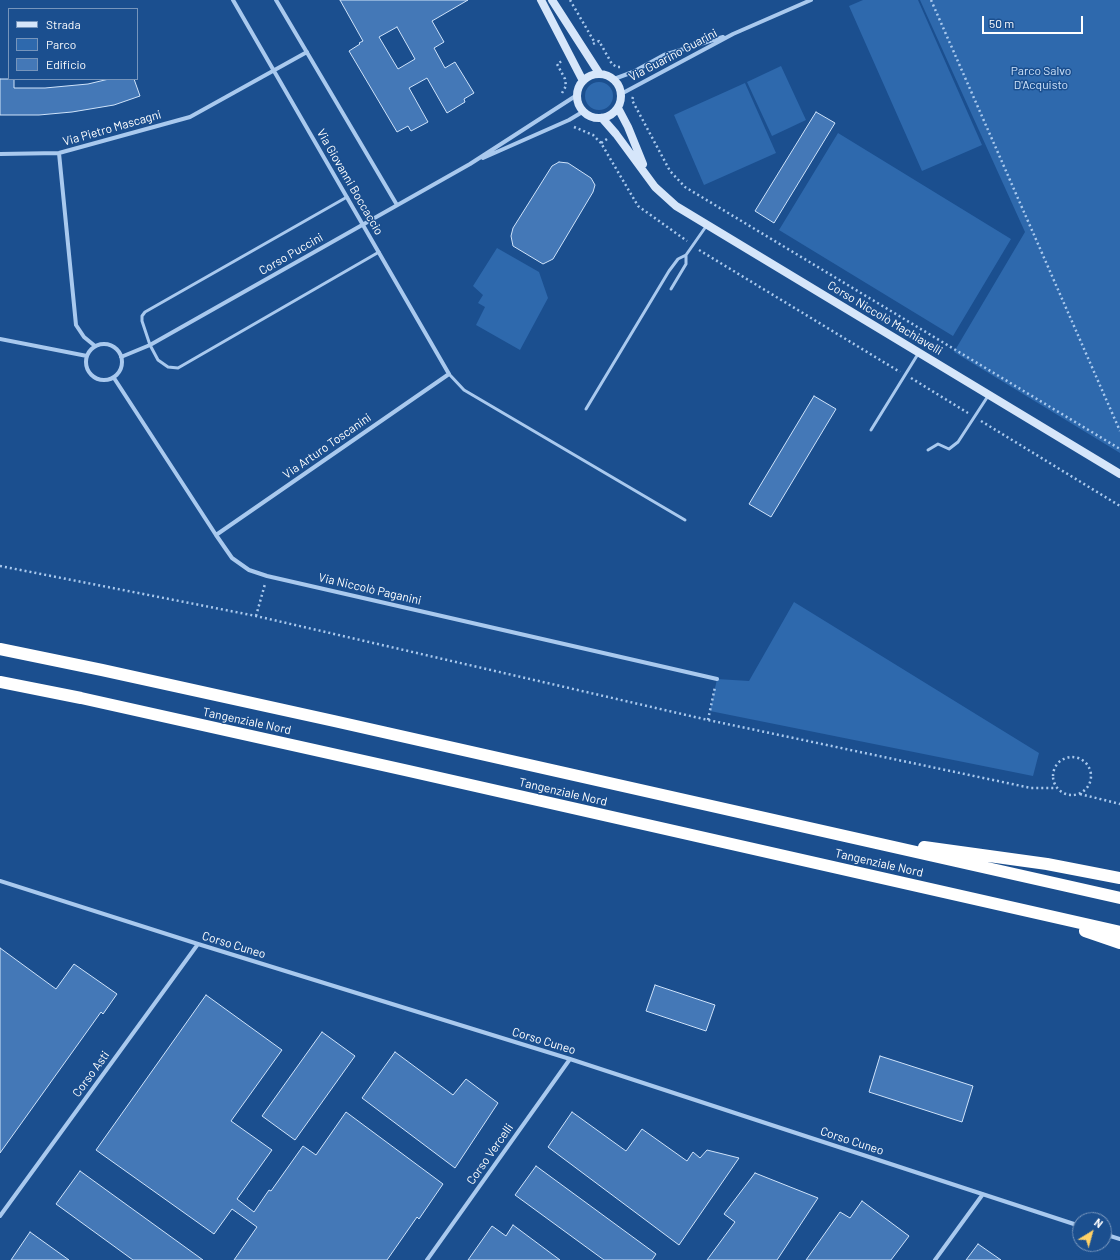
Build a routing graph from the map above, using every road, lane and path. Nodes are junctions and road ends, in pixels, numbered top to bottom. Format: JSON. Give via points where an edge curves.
{"nodes":[{"id":1,"x":233,"y":0,"type":"edge"},
{"id":2,"x":276,"y":0,"type":"edge"},
{"id":3,"x":541,"y":0,"type":"edge"},
{"id":4,"x":552,"y":0,"type":"edge"},
{"id":5,"x":570,"y":0,"type":"edge"},
{"id":6,"x":811,"y":0,"type":"edge"},
{"id":7,"x":931,"y":0,"type":"edge"},
{"id":8,"x":733,"y":34,"type":"junction"},
{"id":9,"x":595,"y":43,"type":"dead end"},
{"id":10,"x":307,"y":52,"type":"junction"},
{"id":11,"x":274,"y":71,"type":"junction"},
{"id":12,"x":599,"y":74,"type":"junction"},
{"id":13,"x":614,"y":79,"type":"junction"},
{"id":14,"x":583,"y":81,"type":"junction"},
{"id":15,"x":641,"y":83,"type":"junction"},
{"id":16,"x":621,"y":94,"type":"junction"},
{"id":17,"x":577,"y":95,"type":"junction"},
{"id":18,"x":618,"y":108,"type":"junction"},
{"id":19,"x":584,"y":112,"type":"junction"},
{"id":20,"x":602,"y":118,"type":"junction"},
{"id":21,"x":642,"y":119,"type":"junction"},
{"id":22,"x":628,"y":127,"type":"junction"},
{"id":23,"x":616,"y":134,"type":"junction"},
{"id":24,"x":59,"y":153,"type":"junction"},
{"id":25,"x":0,"y":154,"type":"edge"},
{"id":26,"x":470,"y":164,"type":"junction"},
{"id":27,"x":647,"y":174,"type":"junction"},
{"id":28,"x":347,"y":198,"type":"junction"},
{"id":29,"x":397,"y":205,"type":"junction"},
{"id":30,"x":363,"y":225,"type":"junction"},
{"id":31,"x":707,"y":225,"type":"junction"},
{"id":32,"x":693,"y":246,"type":"junction"},
{"id":33,"x":379,"y":252,"type":"junction"},
{"id":34,"x":686,"y":255,"type":"junction"},
{"id":35,"x":671,"y":288,"type":"dead end"},
{"id":36,"x":0,"y":339,"type":"edge"},
{"id":37,"x":150,"y":345,"type":"junction"},
{"id":38,"x":95,"y":346,"type":"junction"},
{"id":39,"x":919,"y":352,"type":"junction"},
{"id":40,"x":87,"y":356,"type":"junction"},
{"id":41,"x":121,"y":357,"type":"junction"},
{"id":42,"x":449,"y":374,"type":"junction"},
{"id":43,"x":905,"y":375,"type":"junction"},
{"id":44,"x":114,"y":378,"type":"junction"},
{"id":45,"x":989,"y":395,"type":"junction"},
{"id":46,"x":586,"y":409,"type":"dead end"},
{"id":47,"x":974,"y":417,"type":"junction"},
{"id":48,"x":870,"y":430,"type":"dead end"},
{"id":49,"x":1120,"y":431,"type":"edge"},
{"id":50,"x":1120,"y":449,"type":"edge"},
{"id":51,"x":928,"y":450,"type":"dead end"},
{"id":52,"x":1120,"y":474,"type":"edge"},
{"id":53,"x":1120,"y":506,"type":"edge"},
{"id":54,"x":685,"y":520,"type":"dead end"},
{"id":55,"x":216,"y":535,"type":"junction"},
{"id":56,"x":0,"y":566,"type":"edge"},
{"id":57,"x":267,"y":576,"type":"junction"},
{"id":58,"x":256,"y":616,"type":"junction"},
{"id":59,"x":0,"y":649,"type":"edge"},
{"id":60,"x":717,"y":678,"type":"joint"},
{"id":61,"x":0,"y":682,"type":"edge"},
{"id":62,"x":708,"y":720,"type":"junction"},
{"id":63,"x":1057,"y":788,"type":"junction"},
{"id":64,"x":1080,"y":794,"type":"junction"},
{"id":65,"x":1120,"y":804,"type":"edge"},
{"id":66,"x":830,"y":833,"type":"junction"},
{"id":67,"x":1120,"y":878,"type":"edge"},
{"id":68,"x":0,"y":881,"type":"edge"},
{"id":69,"x":1120,"y":898,"type":"edge"},
{"id":70,"x":1035,"y":913,"type":"junction"},
{"id":71,"x":1120,"y":932,"type":"edge"},
{"id":72,"x":1120,"y":943,"type":"edge"},
{"id":73,"x":198,"y":944,"type":"junction"},
{"id":74,"x":570,"y":1059,"type":"junction"},
{"id":75,"x":983,"y":1194,"type":"junction"},
{"id":76,"x":0,"y":1216,"type":"edge"},
{"id":77,"x":1072,"y":1223,"type":"edge"},
{"id":78,"x":427,"y":1260,"type":"edge"},
{"id":79,"x":935,"y":1260,"type":"edge"}],
"edges":[{"from":1,"to":11,"type":"street","name":"Via Giovanni Boccaccio"},
{"from":2,"to":10,"type":"street"},
{"from":3,"to":14,"type":"street"},
{"from":4,"to":12,"type":"street"},
{"from":5,"to":9,"type":"path"},
{"from":6,"to":8,"type":"street","name":"Via Guarino Guarini"},
{"from":7,"to":49,"type":"path"},
{"from":8,"to":13,"type":"street","name":"Via Guarino Guarini","via":[[664,56]]},
{"from":8,"to":15,"type":"street","name":"Via Guarino Guarini"},
{"from":10,"to":11,"type":"street","name":"Via Pietro Mascagni"},
{"from":10,"to":29,"type":"street"},
{"from":11,"to":24,"type":"street","name":"Via Pietro Mascagni","via":[[190,117]]},
{"from":11,"to":28,"type":"street","name":"Via Giovanni Boccaccio"},
{"from":12,"to":13,"type":"street"},
{"from":12,"to":14,"type":"street"},
{"from":13,"to":16,"type":"street"},
{"from":14,"to":17,"type":"street"},
{"from":15,"to":16,"type":"street","name":"Via Guarino Guarini"},
{"from":15,"to":21,"type":"path","via":[[645,90],[632,100]]},
{"from":16,"to":18,"type":"street"},
{"from":17,"to":19,"type":"street"},
{"from":17,"to":26,"type":"street"},
{"from":18,"to":20,"type":"street"},
{"from":18,"to":22,"type":"street","name":"Corso Niccolò Machiavelli"},
{"from":19,"to":20,"type":"street","via":[[592,117]]},
{"from":19,"to":26,"type":"street"},
{"from":20,"to":23,"type":"street","name":"Corso Niccolò Machiavelli"},
{"from":21,"to":22,"type":"path"},
{"from":21,"to":50,"type":"path","via":[[670,171],[685,187]]},
{"from":22,"to":27,"type":"street","name":"Corso Niccolò Machiavelli"},
{"from":23,"to":27,"type":"street","name":"Corso Niccolò Machiavelli"},
{"from":23,"to":32,"type":"path","via":[[601,143],[638,206]]},
{"from":24,"to":25,"type":"street"},
{"from":24,"to":38,"type":"street","name":"Via Pietro Mascagni","via":[[76,325],[84,337]]},
{"from":26,"to":29,"type":"street","name":"Corso Puccini"},
{"from":27,"to":31,"type":"street","name":"Corso Niccolò Machiavelli","via":[[665,197]]},
{"from":28,"to":30,"type":"street","name":"Via Giovanni Boccaccio"},
{"from":28,"to":37,"type":"lane","via":[[145,312],[142,321]]},
{"from":29,"to":30,"type":"street","name":"Corso Puccini"},
{"from":30,"to":33,"type":"street","name":"Via Giovanni Boccaccio"},
{"from":30,"to":37,"type":"street","name":"Corso Puccini"},
{"from":31,"to":32,"type":"lane"},
{"from":31,"to":39,"type":"street","name":"Corso Niccolò Machiavelli"},
{"from":32,"to":34,"type":"lane"},
{"from":32,"to":43,"type":"path"},
{"from":33,"to":37,"type":"lane","via":[[178,368],[168,367],[158,360]]},
{"from":33,"to":42,"type":"street","name":"Via Giovanni Boccaccio"},
{"from":34,"to":35,"type":"lane","via":[[686,264]]},
{"from":34,"to":46,"type":"lane","via":[[678,259],[669,271]]},
{"from":36,"to":40,"type":"street"},
{"from":37,"to":41,"type":"street","name":"Corso Puccini"},
{"from":38,"to":40,"type":"street"},
{"from":38,"to":41,"type":"street","via":[[108,344],[119,352]]},
{"from":39,"to":43,"type":"lane"},
{"from":39,"to":45,"type":"street","name":"Corso Niccolò Machiavelli"},
{"from":40,"to":44,"type":"street","via":[[86,364],[92,377],[99,380]]},
{"from":41,"to":44,"type":"street","via":[[122,365]]},
{"from":42,"to":54,"type":"lane","via":[[464,390]]},
{"from":42,"to":55,"type":"street","name":"Via Arturo Toscanini"},
{"from":43,"to":47,"type":"path"},
{"from":43,"to":48,"type":"lane"},
{"from":44,"to":55,"type":"street","name":"Via Niccolò Paganini"},
{"from":45,"to":47,"type":"lane"},
{"from":45,"to":52,"type":"street","name":"Corso Niccolò Machiavelli"},
{"from":47,"to":51,"type":"lane","via":[[958,442],[949,449],[938,444]]},
{"from":47,"to":53,"type":"path"},
{"from":55,"to":57,"type":"street","name":"Via Niccolò Paganini","via":[[232,558],[249,570]]},
{"from":56,"to":58,"type":"path"},
{"from":57,"to":58,"type":"path"},
{"from":57,"to":60,"type":"street","name":"Via Niccolò Paganini"},
{"from":58,"to":62,"type":"path"},
{"from":59,"to":66,"type":"highway","name":"Tangenziale Nord","via":[[303,714]]},
{"from":60,"to":62,"type":"path"},
{"from":61,"to":70,"type":"highway","name":"Tangenziale Nord","via":[[410,771]]},
{"from":62,"to":63,"type":"path","via":[[1031,788]]},
{"from":63,"to":64,"type":"path","via":[[1068,795]]},
{"from":63,"to":64,"type":"path","via":[[1053,773],[1058,762],[1068,756],[1085,760],[1092,770],[1090,785]]},
{"from":64,"to":65,"type":"path"},
{"from":66,"to":67,"type":"highway","via":[[1047,864]]},
{"from":66,"to":69,"type":"highway","name":"Tangenziale Nord"},
{"from":68,"to":73,"type":"street","name":"Corso Cuneo"},
{"from":70,"to":71,"type":"highway","name":"Tangenziale Nord"},
{"from":70,"to":72,"type":"highway"},
{"from":73,"to":74,"type":"street","name":"Corso Cuneo"},
{"from":73,"to":76,"type":"street","name":"Corso Asti"},
{"from":74,"to":75,"type":"street","name":"Corso Cuneo"},
{"from":74,"to":78,"type":"street","name":"Corso Vercelli"},
{"from":75,"to":77,"type":"street","name":"Corso Cuneo"},
{"from":75,"to":79,"type":"street"}]}
